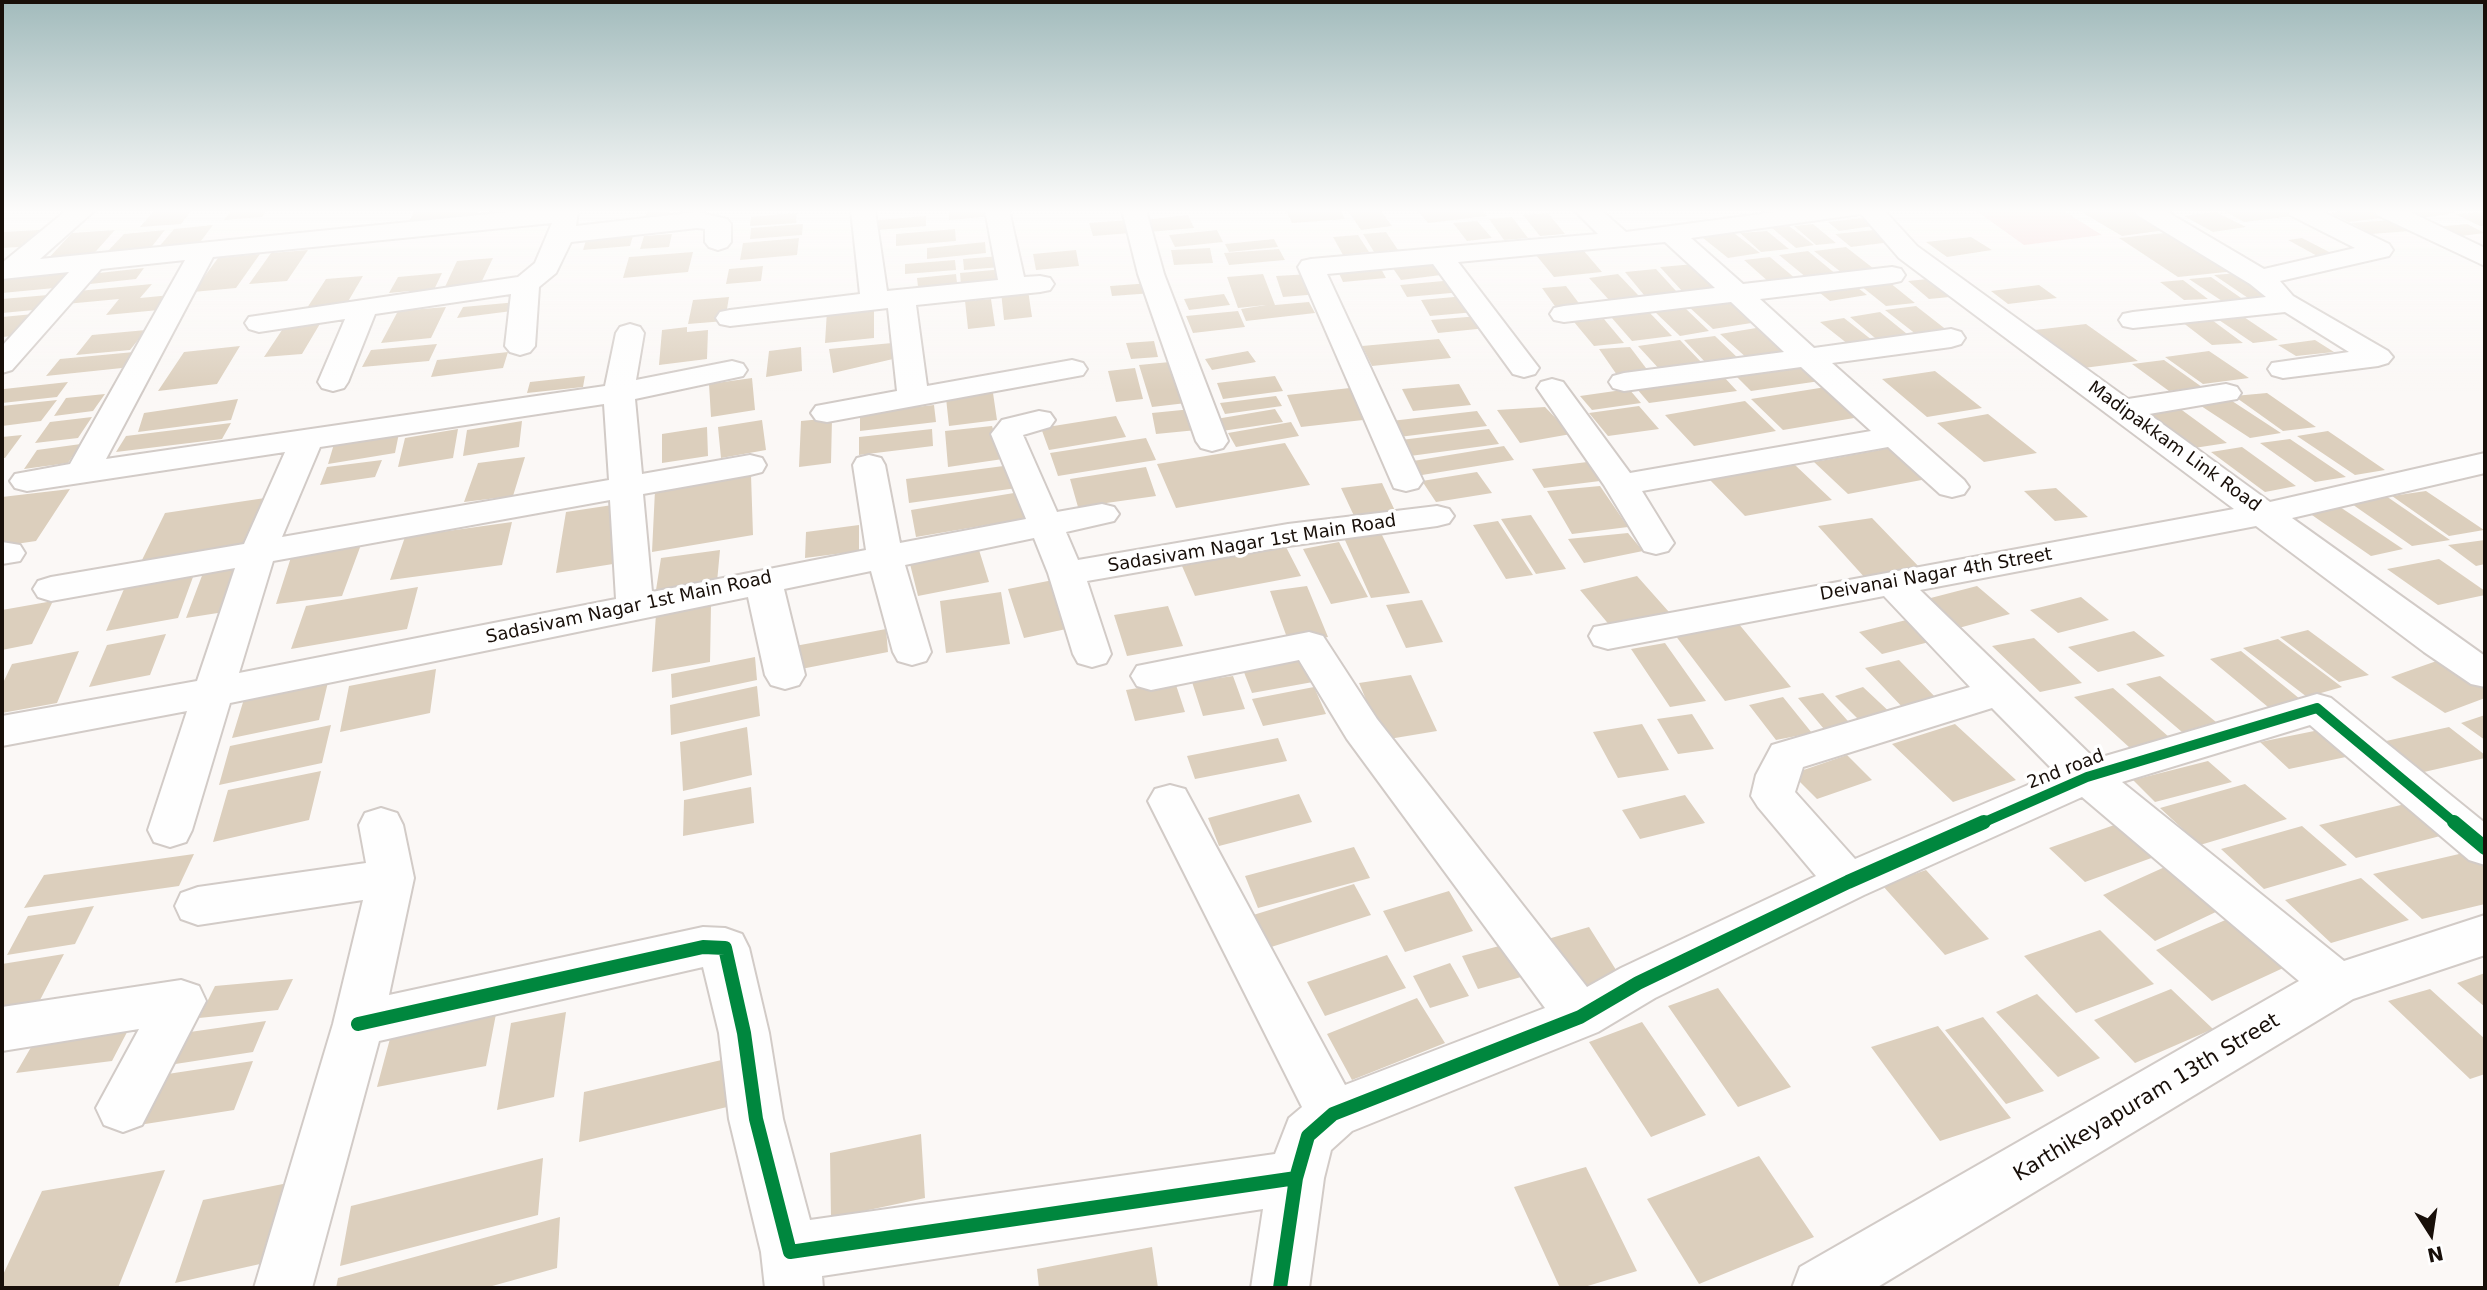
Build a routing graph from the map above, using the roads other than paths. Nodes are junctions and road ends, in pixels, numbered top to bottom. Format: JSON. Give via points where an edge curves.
{"nodes":[{"id":1,"x":86,"y":270,"type":"edge"},
{"id":2,"x":193,"y":270,"type":"edge"},
{"id":3,"x":543,"y":270,"type":"edge"},
{"id":4,"x":880,"y":270,"type":"edge"},
{"id":5,"x":1020,"y":270,"type":"edge"},
{"id":6,"x":1150,"y":270,"type":"edge"},
{"id":7,"x":1312,"y":270,"type":"edge"},
{"id":8,"x":1451,"y":270,"type":"edge"},
{"id":9,"x":1712,"y":270,"type":"edge"},
{"id":10,"x":1933,"y":270,"type":"edge"},
{"id":11,"x":2247,"y":270,"type":"edge"},
{"id":12,"x":2293,"y":270,"type":"edge"},
{"id":13,"x":1892,"y":275,"type":"dead end"},
{"id":14,"x":2260,"y":278,"type":"junction"},
{"id":15,"x":526,"y":284,"type":"junction"},
{"id":16,"x":1737,"y":293,"type":"junction"},
{"id":17,"x":888,"y":300,"type":"junction"},
{"id":18,"x":2290,"y":303,"type":"junction"},
{"id":19,"x":363,"y":310,"type":"junction"},
{"id":20,"x":1564,"y":314,"type":"dead end"},
{"id":21,"x":730,"y":318,"type":"dead end"},
{"id":22,"x":2133,"y":320,"type":"dead end"},
{"id":23,"x":259,"y":323,"type":"dead end"},
{"id":24,"x":630,"y":333,"type":"dead end"},
{"id":25,"x":1951,"y":338,"type":"dead end"},
{"id":26,"x":520,"y":346,"type":"dead end"},
{"id":27,"x":1808,"y":358,"type":"junction"},
{"id":28,"x":2,"y":364,"type":"edge"},
{"id":29,"x":1524,"y":368,"type":"dead end"},
{"id":30,"x":1072,"y":369,"type":"dead end"},
{"id":31,"x":2283,"y":369,"type":"dead end"},
{"id":32,"x":732,"y":370,"type":"dead end"},
{"id":33,"x":333,"y":382,"type":"dead end"},
{"id":34,"x":1624,"y":382,"type":"dead end"},
{"id":35,"x":1552,"y":388,"type":"dead end"},
{"id":36,"x":619,"y":393,"type":"junction"},
{"id":37,"x":2226,"y":393,"type":"dead end"},
{"id":38,"x":913,"y":398,"type":"junction"},
{"id":39,"x":2123,"y":409,"type":"junction"},
{"id":40,"x":827,"y":413,"type":"dead end"},
{"id":41,"x":1039,"y":419,"type":"dead end"},
{"id":42,"x":1895,"y":436,"type":"junction"},
{"id":43,"x":308,"y":437,"type":"junction"},
{"id":44,"x":1212,"y":441,"type":"dead end"},
{"id":45,"x":2485,"y":463,"type":"edge"},
{"id":46,"x":750,"y":465,"type":"dead end"},
{"id":47,"x":869,"y":465,"type":"dead end"},
{"id":48,"x":82,"y":472,"type":"junction"},
{"id":49,"x":27,"y":481,"type":"dead end"},
{"id":50,"x":1406,"y":481,"type":"dead end"},
{"id":51,"x":1620,"y":485,"type":"junction"},
{"id":52,"x":627,"y":487,"type":"junction"},
{"id":53,"x":1952,"y":487,"type":"dead end"},
{"id":54,"x":1102,"y":514,"type":"dead end"},
{"id":55,"x":2265,"y":514,"type":"junction"},
{"id":56,"x":1437,"y":516,"type":"dead end"},
{"id":57,"x":1044,"y":525,"type":"junction"},
{"id":58,"x":1656,"y":543,"type":"dead end"},
{"id":59,"x":258,"y":551,"type":"junction"},
{"id":60,"x":885,"y":556,"type":"junction"},
{"id":61,"x":1066,"y":573,"type":"junction"},
{"id":62,"x":763,"y":580,"type":"junction"},
{"id":63,"x":1892,"y":583,"type":"junction"},
{"id":64,"x":51,"y":589,"type":"dead end"},
{"id":65,"x":635,"y":607,"type":"junction"},
{"id":66,"x":1608,"y":636,"type":"dead end"},
{"id":67,"x":912,"y":652,"type":"dead end"},
{"id":68,"x":1092,"y":654,"type":"dead end"},
{"id":69,"x":2485,"y":674,"type":"edge"},
{"id":70,"x":785,"y":675,"type":"dead end"},
{"id":71,"x":1152,"y":676,"type":"dead end"},
{"id":72,"x":214,"y":692,"type":"junction"},
{"id":73,"x":1999,"y":692,"type":"junction"},
{"id":74,"x":2,"y":731,"type":"edge"},
{"id":75,"x":2087,"y":777,"type":"junction"},
{"id":76,"x":1170,"y":801,"type":"dead end"},
{"id":77,"x":381,"y":825,"type":"dead end"},
{"id":78,"x":170,"y":830,"type":"dead end"},
{"id":79,"x":2485,"y":848,"type":"edge"},
{"id":80,"x":391,"y":878,"type":"junction"},
{"id":81,"x":1848,"y":882,"type":"junction"},
{"id":82,"x":198,"y":906,"type":"dead end"},
{"id":83,"x":2485,"y":935,"type":"edge"},
{"id":84,"x":2337,"y":985,"type":"junction"},
{"id":85,"x":1580,"y":1017,"type":"junction"},
{"id":86,"x":358,"y":1024,"type":"junction"},
{"id":87,"x":2,"y":1029,"type":"edge"},
{"id":88,"x":123,"y":1108,"type":"dead end"},
{"id":89,"x":1333,"y":1114,"type":"junction"},
{"id":90,"x":1296,"y":1178,"type":"junction"},
{"id":91,"x":792,"y":1270,"type":"edge"},
{"id":92,"x":284,"y":1288,"type":"edge"},
{"id":93,"x":1280,"y":1288,"type":"edge"},
{"id":94,"x":1821,"y":1288,"type":"edge"}],
"edges":[{"from":1,"to":28,"type":"street"},
{"from":2,"to":48,"type":"street"},
{"from":3,"to":15,"type":"street"},
{"from":4,"to":17,"type":"street"},
{"from":5,"to":17,"type":"street","via":[[1026,285]]},
{"from":6,"to":44,"type":"street"},
{"from":7,"to":50,"type":"street"},
{"from":8,"to":29,"type":"street"},
{"from":9,"to":16,"type":"street"},
{"from":10,"to":39,"type":"street","name":"Madipakkam Link Road"},
{"from":11,"to":14,"type":"street"},
{"from":12,"to":14,"type":"street"},
{"from":13,"to":16,"type":"street"},
{"from":14,"to":18,"type":"street"},
{"from":15,"to":19,"type":"street"},
{"from":15,"to":26,"type":"street"},
{"from":16,"to":20,"type":"street"},
{"from":16,"to":27,"type":"street"},
{"from":17,"to":21,"type":"street"},
{"from":17,"to":38,"type":"street"},
{"from":18,"to":22,"type":"street"},
{"from":18,"to":31,"type":"street","via":[[2378,357]]},
{"from":19,"to":23,"type":"street"},
{"from":19,"to":33,"type":"street"},
{"from":24,"to":36,"type":"street"},
{"from":25,"to":27,"type":"street"},
{"from":27,"to":34,"type":"street"},
{"from":27,"to":42,"type":"street"},
{"from":30,"to":38,"type":"street"},
{"from":32,"to":36,"type":"street"},
{"from":35,"to":51,"type":"street"},
{"from":36,"to":43,"type":"street"},
{"from":36,"to":52,"type":"street"},
{"from":37,"to":39,"type":"street"},
{"from":38,"to":40,"type":"street"},
{"from":39,"to":55,"type":"street","name":"Madipakkam Link Road"},
{"from":41,"to":57,"type":"street","via":[[1013,427],[1007,434]]},
{"from":42,"to":51,"type":"street"},
{"from":42,"to":53,"type":"street"},
{"from":43,"to":48,"type":"street"},
{"from":43,"to":59,"type":"street"},
{"from":45,"to":55,"type":"street","name":"Deivanai Nagar 4th Street"},
{"from":46,"to":52,"type":"street"},
{"from":47,"to":60,"type":"street"},
{"from":48,"to":49,"type":"street"},
{"from":51,"to":58,"type":"street"},
{"from":52,"to":59,"type":"street"},
{"from":52,"to":65,"type":"street"},
{"from":54,"to":57,"type":"street","name":"Sadasivam Nagar 1st Main Road"},
{"from":55,"to":63,"type":"street","name":"Deivanai Nagar 4th Street"},
{"from":55,"to":69,"type":"street","name":"Madipakkam Link Road"},
{"from":56,"to":61,"type":"street","name":"Sadasivam Nagar 1st Main Road","via":[[1288,535]]},
{"from":57,"to":60,"type":"street","name":"Sadasivam Nagar 1st Main Road"},
{"from":57,"to":61,"type":"street"},
{"from":59,"to":64,"type":"street"},
{"from":59,"to":72,"type":"street"},
{"from":60,"to":62,"type":"street","name":"Sadasivam Nagar 1st Main Road"},
{"from":60,"to":67,"type":"street"},
{"from":61,"to":68,"type":"street"},
{"from":62,"to":65,"type":"street","name":"Sadasivam Nagar 1st Main Road"},
{"from":62,"to":70,"type":"street"},
{"from":63,"to":66,"type":"street","name":"Deivanai Nagar 4th Street"},
{"from":63,"to":73,"type":"street"},
{"from":65,"to":72,"type":"street","name":"Sadasivam Nagar 1st Main Road"},
{"from":71,"to":85,"type":"street","via":[[1309,645],[1362,729]]},
{"from":72,"to":74,"type":"street","name":"Sadasivam Nagar 1st Main Road"},
{"from":72,"to":78,"type":"street"},
{"from":73,"to":75,"type":"street"},
{"from":73,"to":81,"type":"street","via":[[1787,756],[1773,796]]},
{"from":75,"to":79,"type":"street","name":"2nd road","via":[[2317,708]]},
{"from":75,"to":81,"type":"street","name":"2nd road"},
{"from":75,"to":84,"type":"street"},
{"from":76,"to":89,"type":"street"},
{"from":77,"to":80,"type":"street"},
{"from":80,"to":82,"type":"street"},
{"from":80,"to":86,"type":"street"},
{"from":81,"to":85,"type":"street","name":"2nd road","via":[[1638,983]]},
{"from":83,"to":84,"type":"street","name":"Karthikeyapuram 13th Street"},
{"from":84,"to":94,"type":"street","name":"Karthikeyapuram 13th Street"},
{"from":85,"to":89,"type":"street","name":"2nd road"},
{"from":86,"to":91,"type":"street","via":[[703,947],[725,948],[744,1033],[756,1119]]},
{"from":86,"to":92,"type":"street"},
{"from":87,"to":88,"type":"street","via":[[181,1001]]},
{"from":89,"to":90,"type":"street","via":[[1308,1136]]},
{"from":90,"to":91,"type":"street"},
{"from":90,"to":93,"type":"street"}]}
